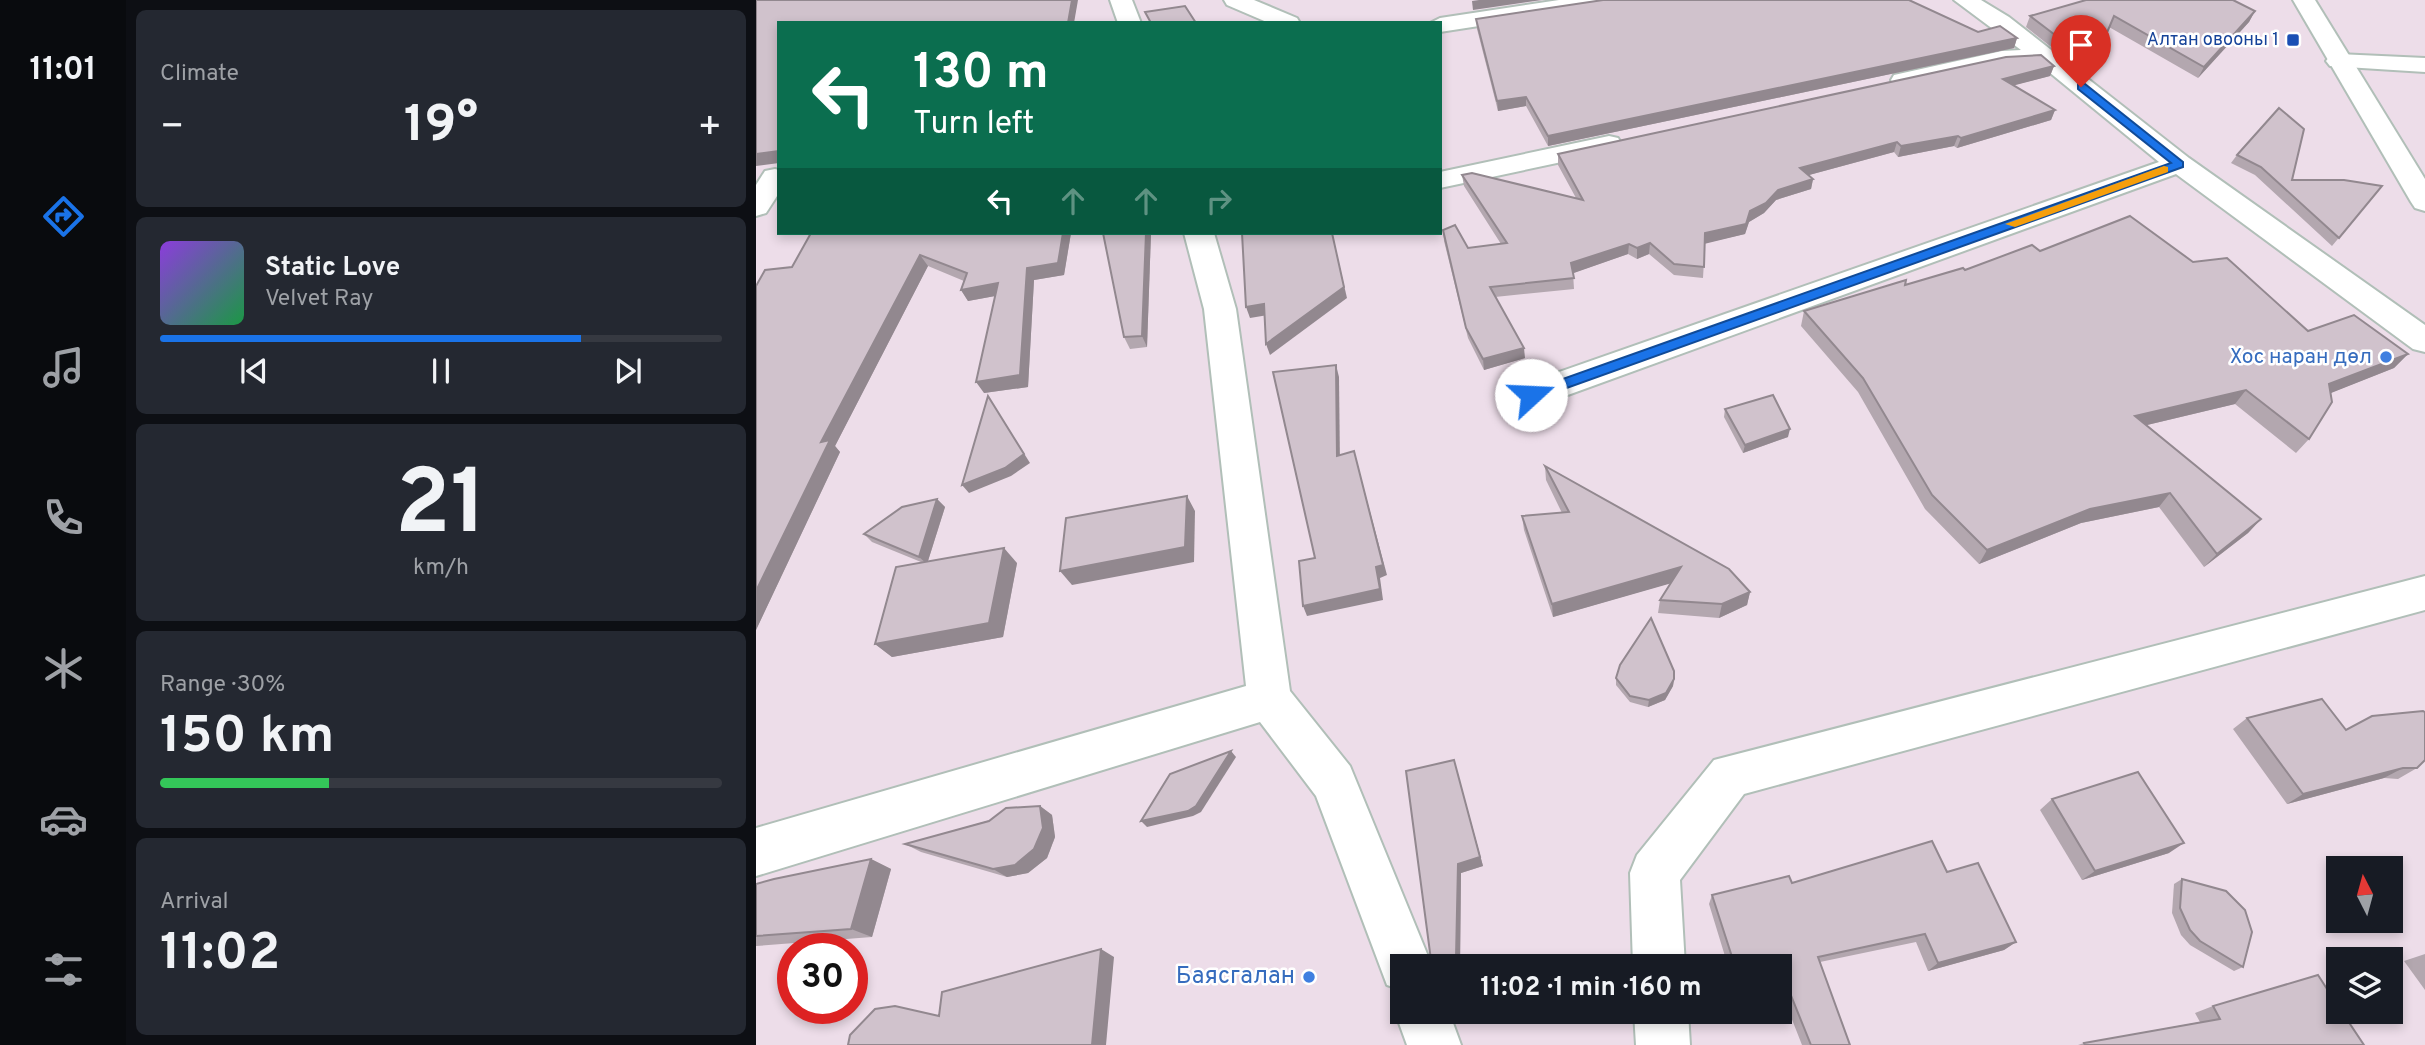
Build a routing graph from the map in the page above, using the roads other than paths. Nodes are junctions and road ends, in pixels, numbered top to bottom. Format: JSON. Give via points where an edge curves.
{"nodes":[{"id":1,"x":1121,"y":0,"type":"edge"},
{"id":2,"x":1235,"y":0,"type":"edge"},
{"id":3,"x":1602,"y":0,"type":"edge"},
{"id":4,"x":1965,"y":0,"type":"edge"},
{"id":5,"x":2304,"y":0,"type":"edge"},
{"id":6,"x":1129,"y":21,"type":"edge"},
{"id":7,"x":1284,"y":21,"type":"edge"},
{"id":8,"x":1442,"y":25,"type":"edge"},
{"id":9,"x":2042,"y":55,"type":"junction"},
{"id":10,"x":2338,"y":61,"type":"junction"},
{"id":11,"x":2425,"y":65,"type":"edge"},
{"id":12,"x":1880,"y":85,"type":"edge"},
{"id":13,"x":1639,"y":138,"type":"edge"},
{"id":14,"x":2179,"y":164,"type":"junction"},
{"id":15,"x":775,"y":177,"type":"dead end"},
{"id":16,"x":1442,"y":180,"type":"edge"},
{"id":17,"x":2425,"y":202,"type":"edge"},
{"id":18,"x":756,"y":207,"type":"edge"},
{"id":19,"x":1200,"y":235,"type":"edge"},
{"id":20,"x":2425,"y":341,"type":"edge"},
{"id":21,"x":1531,"y":395,"type":"dead end"},
{"id":22,"x":2425,"y":593,"type":"edge"},
{"id":23,"x":1269,"y":699,"type":"junction"},
{"id":24,"x":756,"y":852,"type":"edge"},
{"id":25,"x":1401,"y":954,"type":"edge"},
{"id":26,"x":1658,"y":954,"type":"edge"},
{"id":27,"x":1426,"y":1024,"type":"edge"},
{"id":28,"x":1662,"y":1024,"type":"edge"},
{"id":29,"x":1434,"y":1045,"type":"edge"},
{"id":30,"x":1663,"y":1045,"type":"edge"}],
"edges":[{"from":1,"to":6,"type":"street"},
{"from":2,"to":7,"type":"street"},
{"from":3,"to":8,"type":"street"},
{"from":4,"to":9,"type":"street"},
{"from":5,"to":10,"type":"street"},
{"from":9,"to":12,"type":"street","via":[[2002,58]]},
{"from":9,"to":14,"type":"street"},
{"from":10,"to":11,"type":"street"},
{"from":10,"to":17,"type":"street"},
{"from":13,"to":16,"type":"street"},
{"from":14,"to":20,"type":"street"},
{"from":14,"to":21,"type":"street"},
{"from":15,"to":18,"type":"street"},
{"from":19,"to":23,"type":"street","via":[[1220,309]]},
{"from":22,"to":26,"type":"street","via":[[1730,776],[1655,873]]},
{"from":23,"to":24,"type":"street"},
{"from":23,"to":25,"type":"street","via":[[1334,782]]},
{"from":27,"to":29,"type":"street"},
{"from":28,"to":30,"type":"street"}]}
